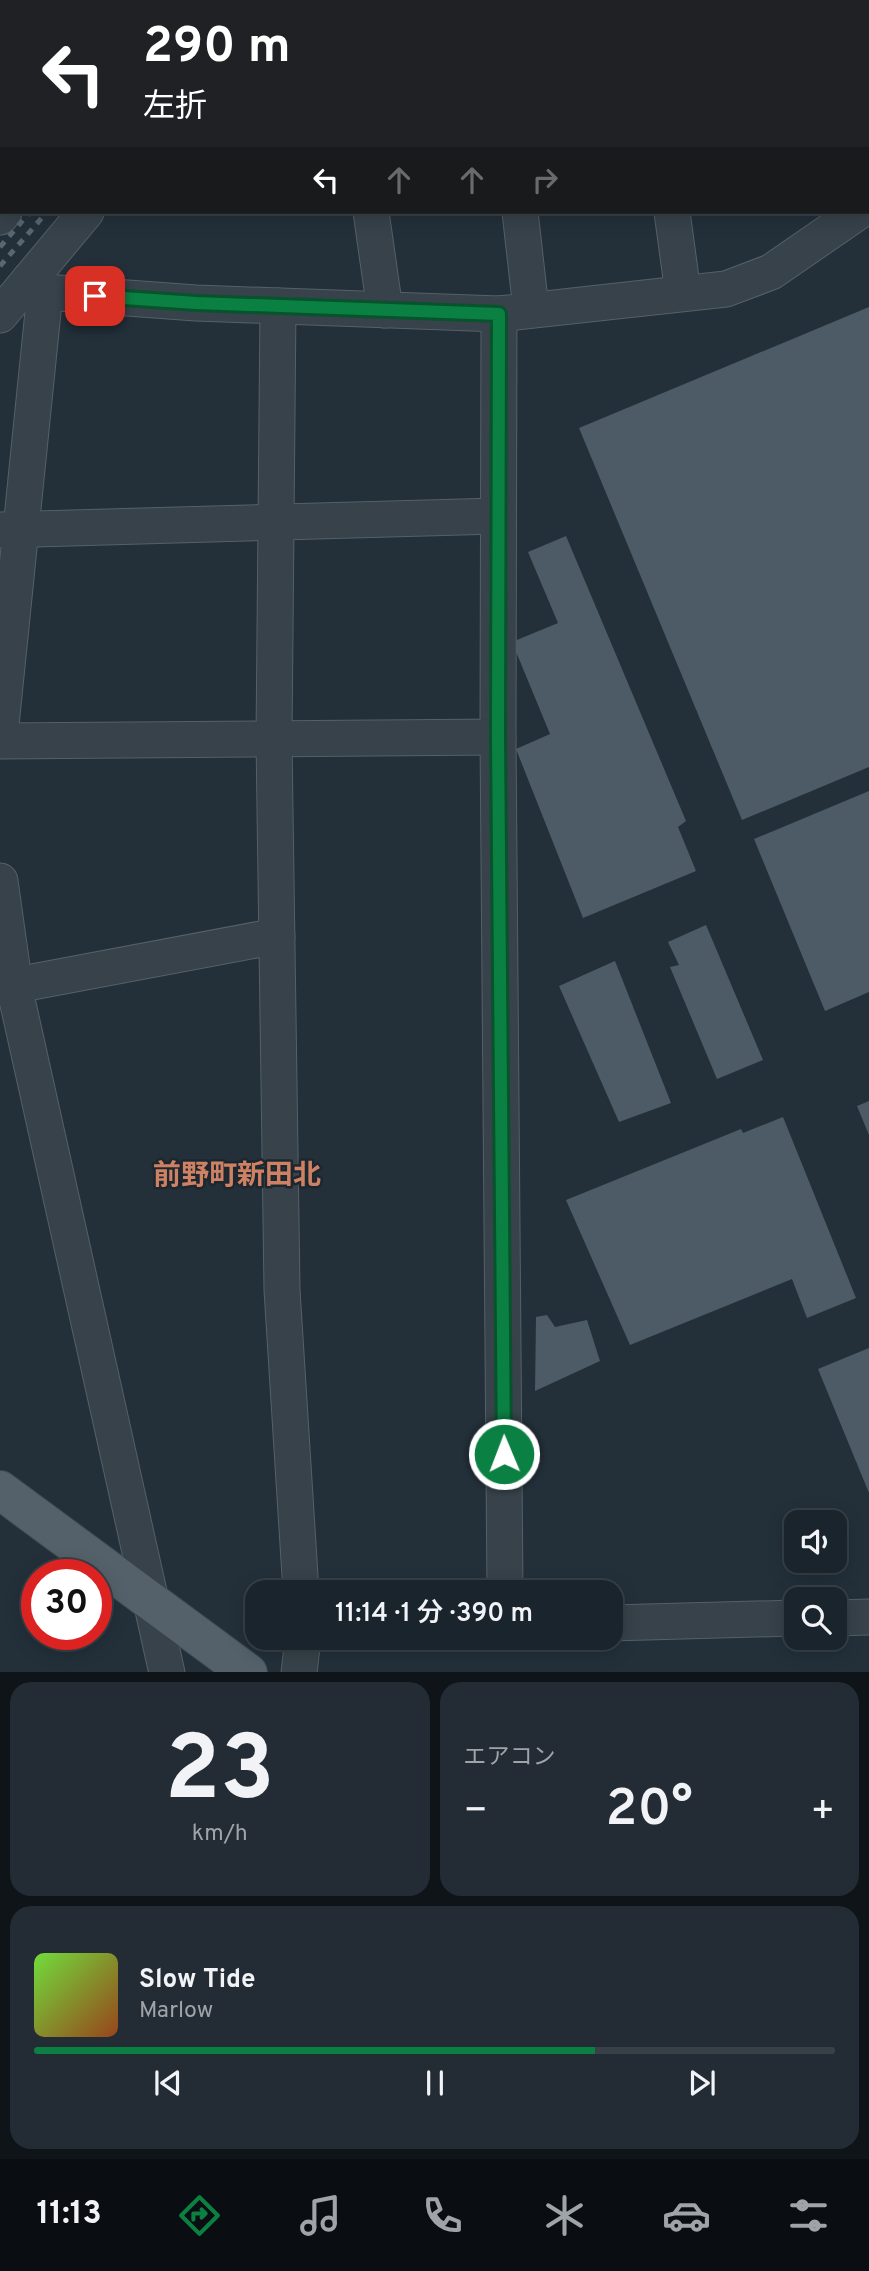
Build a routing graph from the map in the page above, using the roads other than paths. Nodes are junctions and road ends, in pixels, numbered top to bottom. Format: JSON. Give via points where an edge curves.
{"nodes":[{"id":1,"x":85,"y":214,"type":"edge"},
{"id":2,"x":371,"y":214,"type":"edge"},
{"id":3,"x":520,"y":214,"type":"edge"},
{"id":4,"x":672,"y":214,"type":"edge"},
{"id":5,"x":852,"y":214,"type":"edge"},
{"id":6,"x":826,"y":222,"type":"edge"},
{"id":7,"x":37,"y":286,"type":"junction"},
{"id":8,"x":683,"y":293,"type":"junction"},
{"id":9,"x":278,"y":306,"type":"junction"},
{"id":10,"x":385,"y":310,"type":"junction"},
{"id":11,"x":515,"y":312,"type":"junction"},
{"id":12,"x":0,"y":315,"type":"edge"},
{"id":13,"x":498,"y":516,"type":"junction"},
{"id":14,"x":276,"y":525,"type":"junction"},
{"id":15,"x":10,"y":530,"type":"edge"},
{"id":16,"x":0,"y":735,"type":"edge"},
{"id":17,"x":498,"y":737,"type":"junction"},
{"id":18,"x":274,"y":740,"type":"junction"},
{"id":19,"x":0,"y":741,"type":"edge"},
{"id":20,"x":0,"y":881,"type":"edge"},
{"id":21,"x":277,"y":936,"type":"junction"},
{"id":22,"x":7,"y":988,"type":"edge"},
{"id":23,"x":0,"y":1490,"type":"edge"},
{"id":24,"x":300,"y":1580,"type":"edge"},
{"id":25,"x":505,"y":1580,"type":"edge"},
{"id":26,"x":152,"y":1602,"type":"junction"},
{"id":27,"x":869,"y":1617,"type":"edge"},
{"id":28,"x":784,"y":1618,"type":"edge"},
{"id":29,"x":847,"y":1618,"type":"edge"},
{"id":30,"x":623,"y":1623,"type":"edge"},
{"id":31,"x":302,"y":1650,"type":"edge"},
{"id":32,"x":167,"y":1672,"type":"edge"},
{"id":33,"x":248,"y":1672,"type":"edge"},
{"id":34,"x":299,"y":1672,"type":"edge"}],
"edges":[{"from":1,"to":7,"type":"street"},
{"from":2,"to":10,"type":"street"},
{"from":3,"to":11,"type":"street"},
{"from":4,"to":8,"type":"street"},
{"from":5,"to":6,"type":"street"},
{"from":6,"to":8,"type":"street","via":[[771,272],[726,289]]},
{"from":7,"to":9,"type":"street"},
{"from":7,"to":12,"type":"street"},
{"from":7,"to":15,"type":"street"},
{"from":8,"to":11,"type":"street"},
{"from":9,"to":10,"type":"street"},
{"from":9,"to":14,"type":"street"},
{"from":10,"to":11,"type":"street"},
{"from":11,"to":13,"type":"street"},
{"from":13,"to":14,"type":"street"},
{"from":13,"to":17,"type":"street"},
{"from":14,"to":15,"type":"street"},
{"from":14,"to":18,"type":"street"},
{"from":15,"to":16,"type":"street"},
{"from":17,"to":18,"type":"street"},
{"from":17,"to":25,"type":"street"},
{"from":18,"to":19,"type":"street"},
{"from":18,"to":21,"type":"street"},
{"from":20,"to":22,"type":"street"},
{"from":21,"to":22,"type":"street"},
{"from":21,"to":24,"type":"street","via":[[282,1290]]},
{"from":22,"to":26,"type":"street"},
{"from":23,"to":26,"type":"main road"},
{"from":26,"to":32,"type":"street"},
{"from":26,"to":33,"type":"main road"},
{"from":27,"to":29,"type":"street"},
{"from":28,"to":30,"type":"street"},
{"from":31,"to":34,"type":"street"}]}
